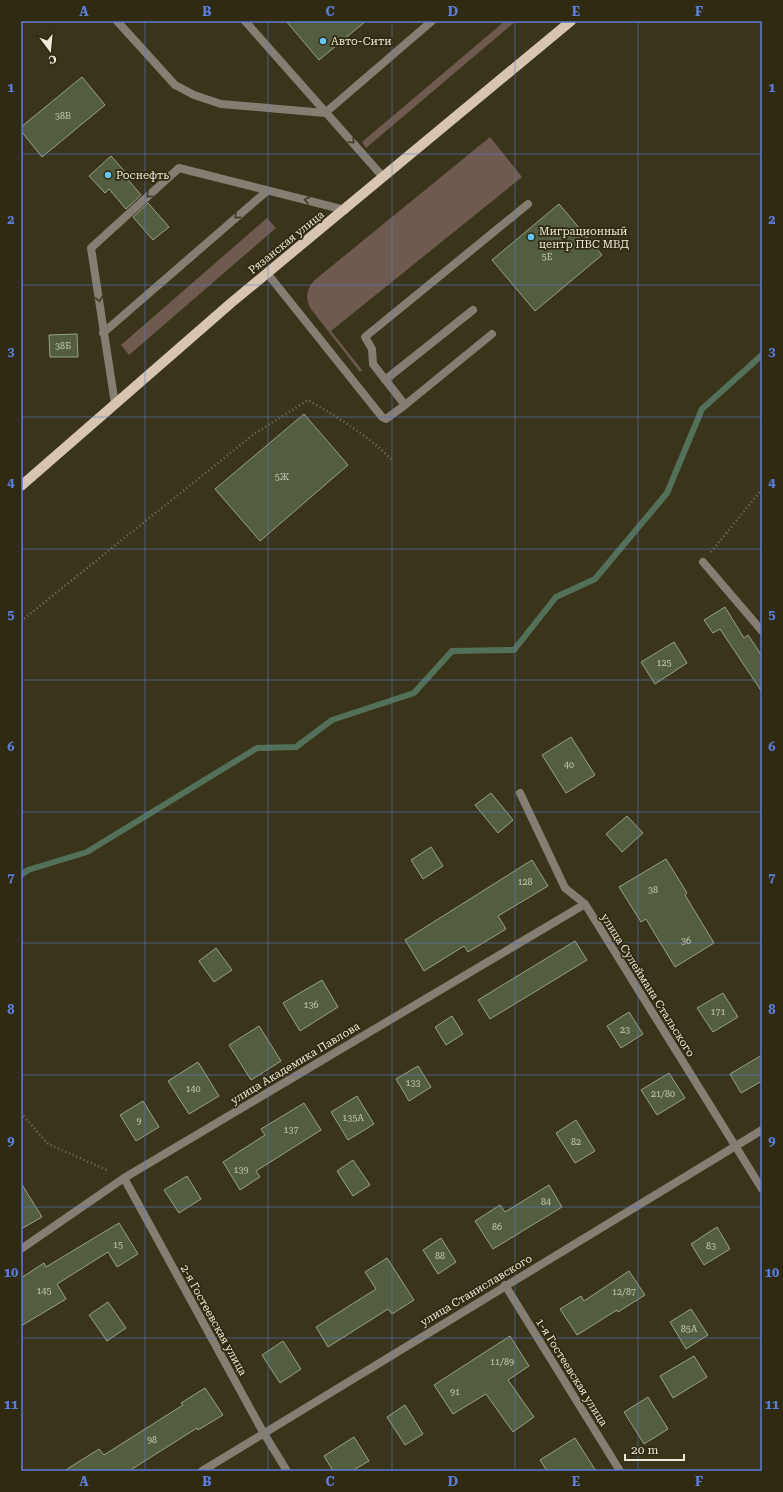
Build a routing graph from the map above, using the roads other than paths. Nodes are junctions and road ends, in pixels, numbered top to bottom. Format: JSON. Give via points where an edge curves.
{"nodes":[{"id":1,"x":118,"y":21,"type":"edge"},
{"id":2,"x":245,"y":21,"type":"edge"},
{"id":3,"x":432,"y":21,"type":"edge"},
{"id":4,"x":571,"y":21,"type":"edge"},
{"id":5,"x":325,"y":113,"type":"junction"},
{"id":6,"x":383,"y":177,"type":"junction"},
{"id":7,"x":267,"y":191,"type":"junction"},
{"id":8,"x":528,"y":204,"type":"dead end"},
{"id":9,"x":345,"y":210,"type":"junction"},
{"id":10,"x":267,"y":273,"type":"junction"},
{"id":11,"x":472,"y":310,"type":"dead end"},
{"id":12,"x":103,"y":333,"type":"junction"},
{"id":13,"x":492,"y":334,"type":"dead end"},
{"id":14,"x":385,"y":380,"type":"junction"},
{"id":15,"x":115,"y":404,"type":"junction"},
{"id":16,"x":405,"y":405,"type":"junction"},
{"id":17,"x":21,"y":486,"type":"edge"},
{"id":18,"x":703,"y":562,"type":"road end"},
{"id":19,"x":762,"y":631,"type":"edge"},
{"id":20,"x":520,"y":793,"type":"dead end"},
{"id":21,"x":585,"y":904,"type":"junction"},
{"id":22,"x":762,"y":1130,"type":"edge"},
{"id":23,"x":735,"y":1146,"type":"junction"},
{"id":24,"x":124,"y":1178,"type":"junction"},
{"id":25,"x":762,"y":1189,"type":"edge"},
{"id":26,"x":21,"y":1249,"type":"edge"},
{"id":27,"x":505,"y":1285,"type":"junction"},
{"id":28,"x":264,"y":1432,"type":"junction"},
{"id":29,"x":202,"y":1471,"type":"edge"},
{"id":30,"x":287,"y":1471,"type":"edge"},
{"id":31,"x":620,"y":1471,"type":"edge"}],
"edges":[{"from":1,"to":5,"type":"street","via":[[175,85],[194,95],[221,104]]},
{"from":2,"to":5,"type":"street"},
{"from":3,"to":5,"type":"street"},
{"from":4,"to":6,"type":"main road","name":"Рязанская улица"},
{"from":5,"to":6,"type":"street","one_way":true},
{"from":6,"to":9,"type":"main road","name":"Рязанская улица"},
{"from":9,"to":7,"type":"street","one_way":true},
{"from":7,"to":12,"type":"street","one_way":true},
{"from":7,"to":12,"type":"street","one_way":true,"via":[[178,168],[91,248]]},
{"from":8,"to":14,"type":"street","via":[[365,337],[372,349],[373,364]]},
{"from":9,"to":10,"type":"main road","name":"Рязанская улица"},
{"from":10,"to":15,"type":"main road","name":"Рязанская улица"},
{"from":10,"to":16,"type":"street","via":[[382,417],[388,418]]},
{"from":11,"to":14,"type":"street"},
{"from":12,"to":15,"type":"street"},
{"from":13,"to":16,"type":"street"},
{"from":14,"to":16,"type":"street"},
{"from":15,"to":17,"type":"main road","name":"Рязанская улица"},
{"from":18,"to":19,"type":"street"},
{"from":20,"to":21,"type":"street","name":"улица Сулеймана Стальского","via":[[565,888]]},
{"from":21,"to":23,"type":"street","name":"улица Сулеймана Стальского"},
{"from":21,"to":24,"type":"street","name":"улица Академика Павлова"},
{"from":22,"to":23,"type":"street","name":"улица Станиславского"},
{"from":23,"to":25,"type":"street","name":"улица Сулеймана Стальского"},
{"from":23,"to":27,"type":"street","name":"улица Станиславского"},
{"from":24,"to":26,"type":"street","name":"улица Академика Павлова"},
{"from":24,"to":28,"type":"street","name":"2-я Гостеевская улица"},
{"from":27,"to":28,"type":"street","name":"улица Станиславского"},
{"from":27,"to":31,"type":"street","name":"1-я Гостеевская улица"},
{"from":28,"to":29,"type":"street","name":"улица Станиславского"},
{"from":28,"to":30,"type":"street","name":"2-я Гостеевская улица"}]}
